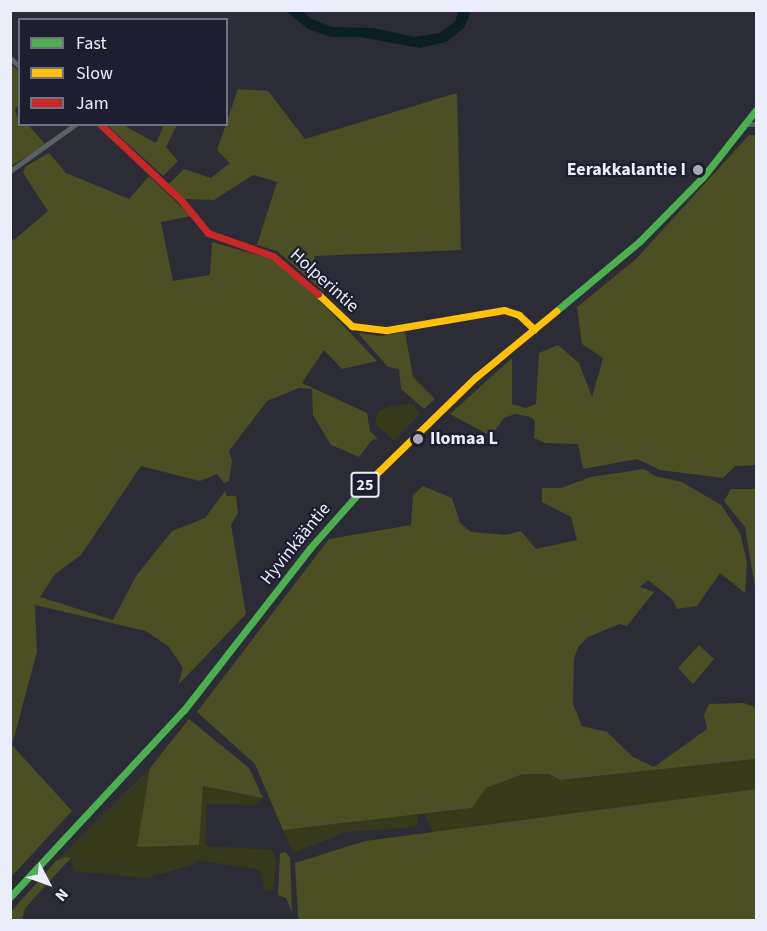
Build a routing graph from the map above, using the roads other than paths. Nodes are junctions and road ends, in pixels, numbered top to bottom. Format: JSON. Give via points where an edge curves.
{"nodes":[{"id":1,"x":756,"y":110,"type":"edge"},
{"id":2,"x":746,"y":124,"type":"junction"},
{"id":3,"x":756,"y":124,"type":"edge"},
{"id":4,"x":73,"y":126,"type":"edge"},
{"id":5,"x":102,"y":126,"type":"edge"},
{"id":6,"x":10,"y":171,"type":"edge"},
{"id":7,"x":534,"y":329,"type":"junction"},
{"id":8,"x":10,"y":897,"type":"edge"}],
"edges":[{"from":1,"to":2,"type":"main road","name":"Hyvinkääntie","number":"25"},
{"from":2,"to":3,"type":"street"},
{"from":2,"to":7,"type":"main road","name":"Hyvinkääntie","number":"25","via":[[703,177],[647,234]]},
{"from":4,"to":6,"type":"street"},
{"from":5,"to":7,"type":"main road","name":"Holperintie","via":[[182,201],[208,233],[273,256],[297,273],[352,326],[387,330],[504,310],[519,315]]},
{"from":7,"to":8,"type":"main road","name":"Hyvinkääntie","number":"25","via":[[441,408],[358,493],[184,710]]}]}
